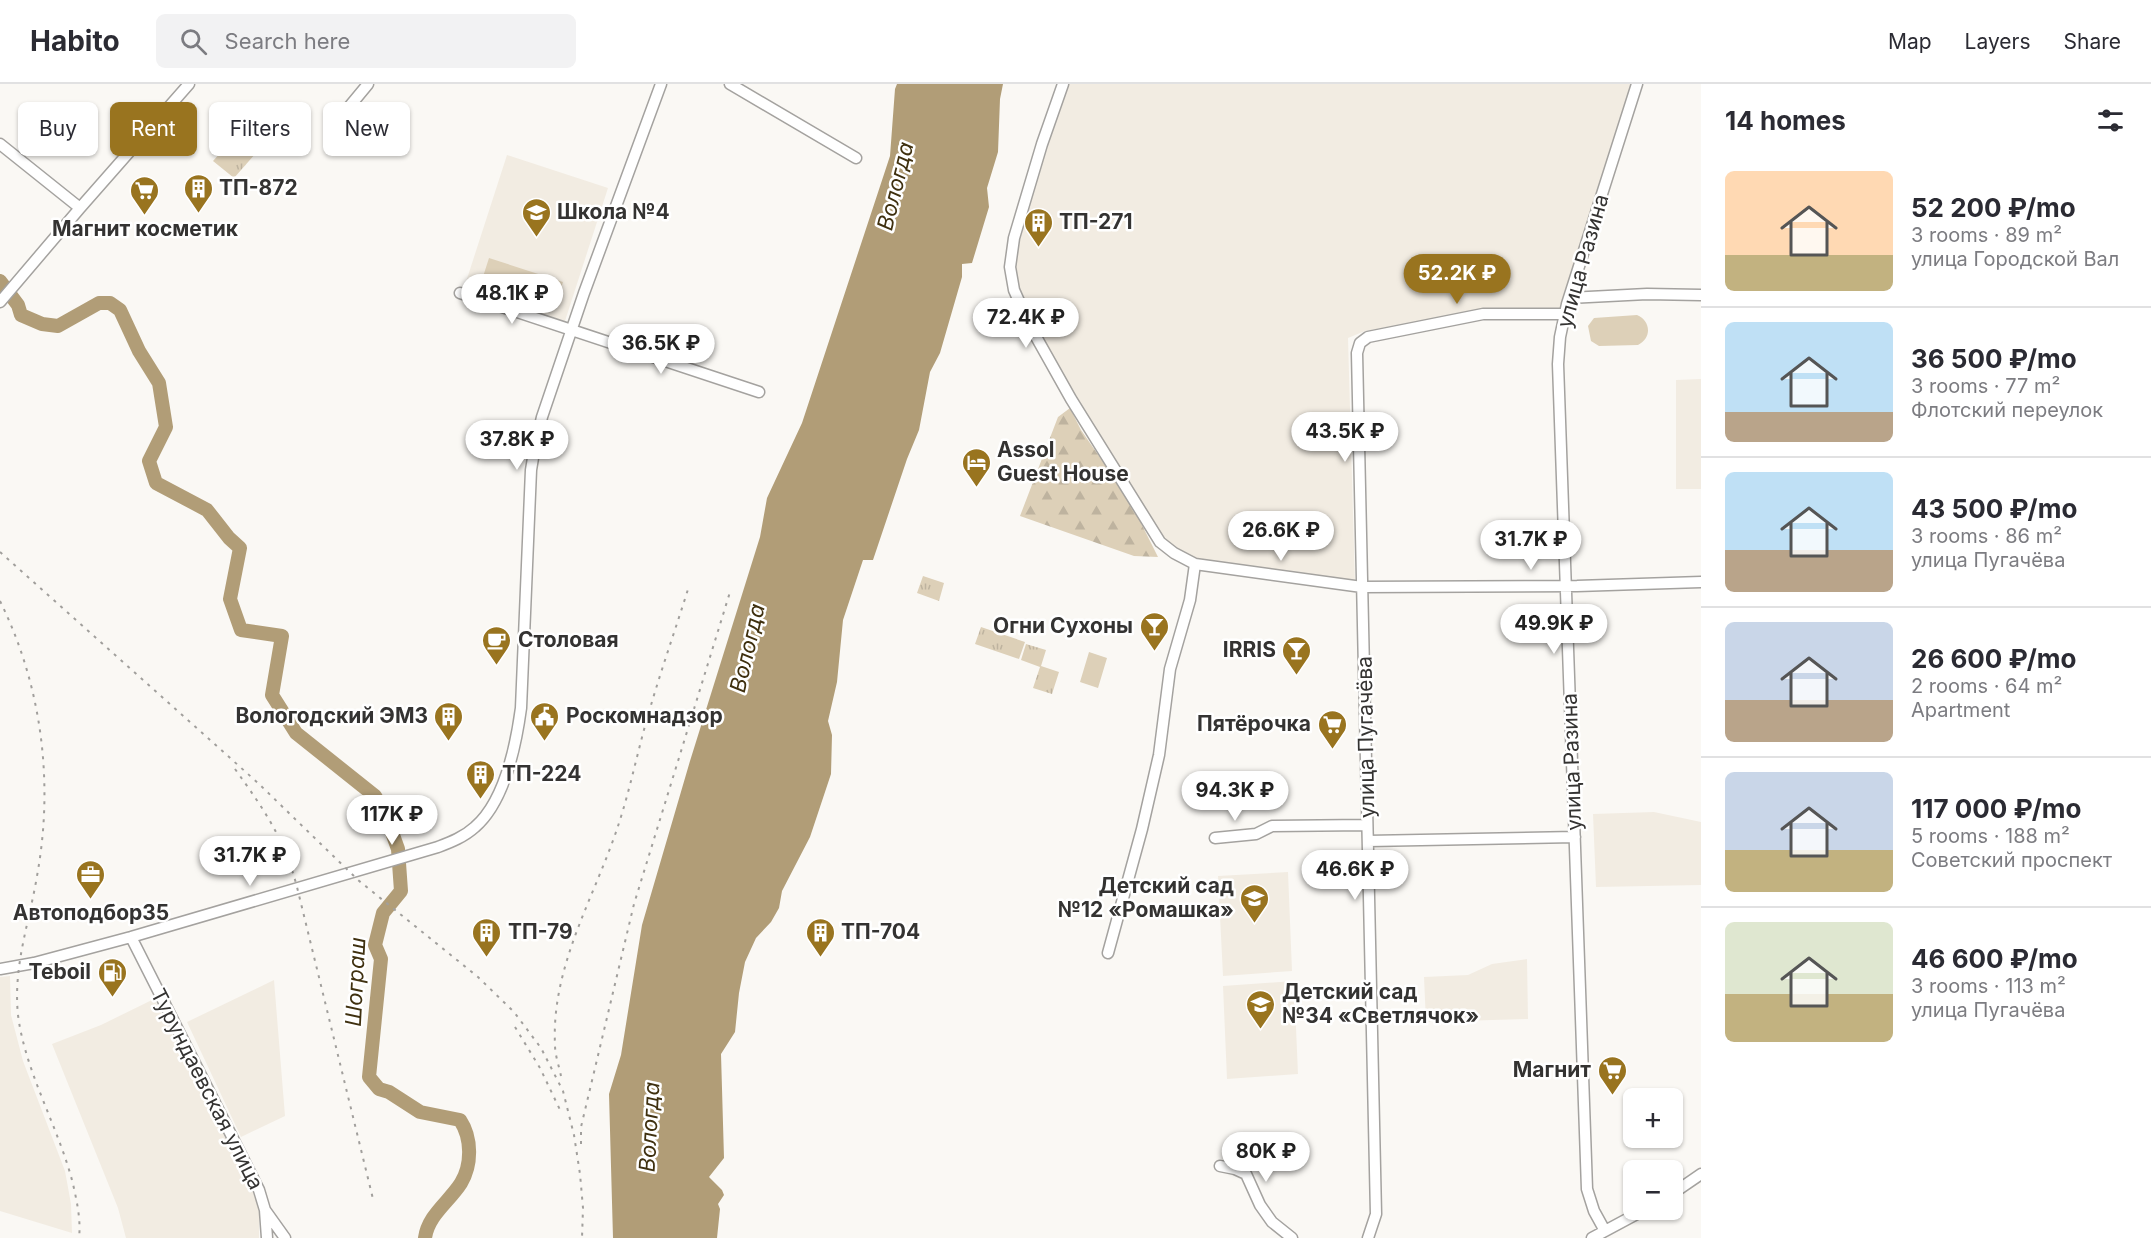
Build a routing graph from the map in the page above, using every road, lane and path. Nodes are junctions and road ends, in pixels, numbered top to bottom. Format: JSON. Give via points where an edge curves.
{"nodes":[{"id":1,"x":189,"y":84,"type":"edge"},
{"id":2,"x":368,"y":84,"type":"edge"},
{"id":3,"x":661,"y":84,"type":"edge"},
{"id":4,"x":730,"y":84,"type":"edge"},
{"id":5,"x":1063,"y":84,"type":"edge"},
{"id":6,"x":1637,"y":84,"type":"edge"},
{"id":7,"x":353,"y":102,"type":"edge"},
{"id":8,"x":0,"y":144,"type":"edge"},
{"id":9,"x":856,"y":158,"type":"dead end"},
{"id":10,"x":80,"y":207,"type":"junction"},
{"id":11,"x":459,"y":294,"type":"dead end"},
{"id":12,"x":1701,"y":295,"type":"edge"},
{"id":13,"x":1569,"y":298,"type":"junction"},
{"id":14,"x":0,"y":302,"type":"edge"},
{"id":15,"x":1564,"y":314,"type":"junction"},
{"id":16,"x":572,"y":330,"type":"junction"},
{"id":17,"x":759,"y":392,"type":"dead end"},
{"id":18,"x":1195,"y":564,"type":"junction"},
{"id":19,"x":1701,"y":582,"type":"edge"},
{"id":20,"x":1566,"y":585,"type":"junction"},
{"id":21,"x":1362,"y":587,"type":"junction"},
{"id":22,"x":1368,"y":825,"type":"junction"},
{"id":23,"x":1575,"y":837,"type":"junction"},
{"id":24,"x":1215,"y":838,"type":"dead end"},
{"id":25,"x":1368,"y":841,"type":"junction"},
{"id":26,"x":131,"y":937,"type":"junction"},
{"id":27,"x":1108,"y":952,"type":"dead end"},
{"id":28,"x":0,"y":969,"type":"edge"},
{"id":29,"x":1220,"y":1166,"type":"dead end"},
{"id":30,"x":1701,"y":1174,"type":"edge"},
{"id":31,"x":1683,"y":1186,"type":"edge"},
{"id":32,"x":265,"y":1210,"type":"junction"},
{"id":33,"x":1626,"y":1220,"type":"edge"},
{"id":34,"x":1605,"y":1231,"type":"junction"},
{"id":35,"x":267,"y":1238,"type":"edge"},
{"id":36,"x":285,"y":1238,"type":"edge"},
{"id":37,"x":1292,"y":1238,"type":"edge"},
{"id":38,"x":1368,"y":1238,"type":"edge"},
{"id":39,"x":1592,"y":1238,"type":"edge"}],
"edges":[{"from":1,"to":10,"type":"street"},
{"from":2,"to":7,"type":"street"},
{"from":3,"to":16,"type":"street"},
{"from":4,"to":9,"type":"street"},
{"from":5,"to":18,"type":"street","via":[[1014,238],[1010,267],[1014,290],[1071,399],[1160,542]]},
{"from":6,"to":13,"type":"street","name":"улица Разина"},
{"from":8,"to":10,"type":"street"},
{"from":10,"to":14,"type":"street"},
{"from":11,"to":16,"type":"street"},
{"from":12,"to":13,"type":"street"},
{"from":13,"to":15,"type":"street","name":"улица Разина"},
{"from":15,"to":20,"type":"street","name":"улица Разина","via":[[1558,364]]},
{"from":15,"to":21,"type":"street","name":"улица Пугачёва","via":[[1483,314],[1368,337],[1360,343],[1357,353]]},
{"from":16,"to":17,"type":"street"},
{"from":16,"to":26,"type":"street","via":[[542,417],[531,470],[522,702],[516,741],[487,814],[454,841]]},
{"from":18,"to":21,"type":"street"},
{"from":18,"to":27,"type":"street","via":[[1190,600],[1170,669],[1159,755]]},
{"from":19,"to":20,"type":"street"},
{"from":20,"to":21,"type":"street"},
{"from":20,"to":23,"type":"street","name":"улица Разина"},
{"from":21,"to":22,"type":"street","name":"улица Пугачёва"},
{"from":22,"to":24,"type":"street","via":[[1272,826],[1256,834]]},
{"from":22,"to":25,"type":"street","name":"улица Пугачёва"},
{"from":23,"to":25,"type":"street"},
{"from":23,"to":34,"type":"street","name":"улица Разина","via":[[1587,1189]]},
{"from":25,"to":38,"type":"street","name":"улица Пугачёва","via":[[1376,1214]]},
{"from":26,"to":28,"type":"street"},
{"from":26,"to":32,"type":"street","name":"Турундаевская улица","via":[[259,1190]]},
{"from":29,"to":37,"type":"street","via":[[1246,1174],[1272,1222]]},
{"from":30,"to":31,"type":"street"},
{"from":32,"to":35,"type":"street"},
{"from":32,"to":36,"type":"street","name":"Турундаевская улица"},
{"from":33,"to":34,"type":"street"},
{"from":34,"to":39,"type":"street"}]}
